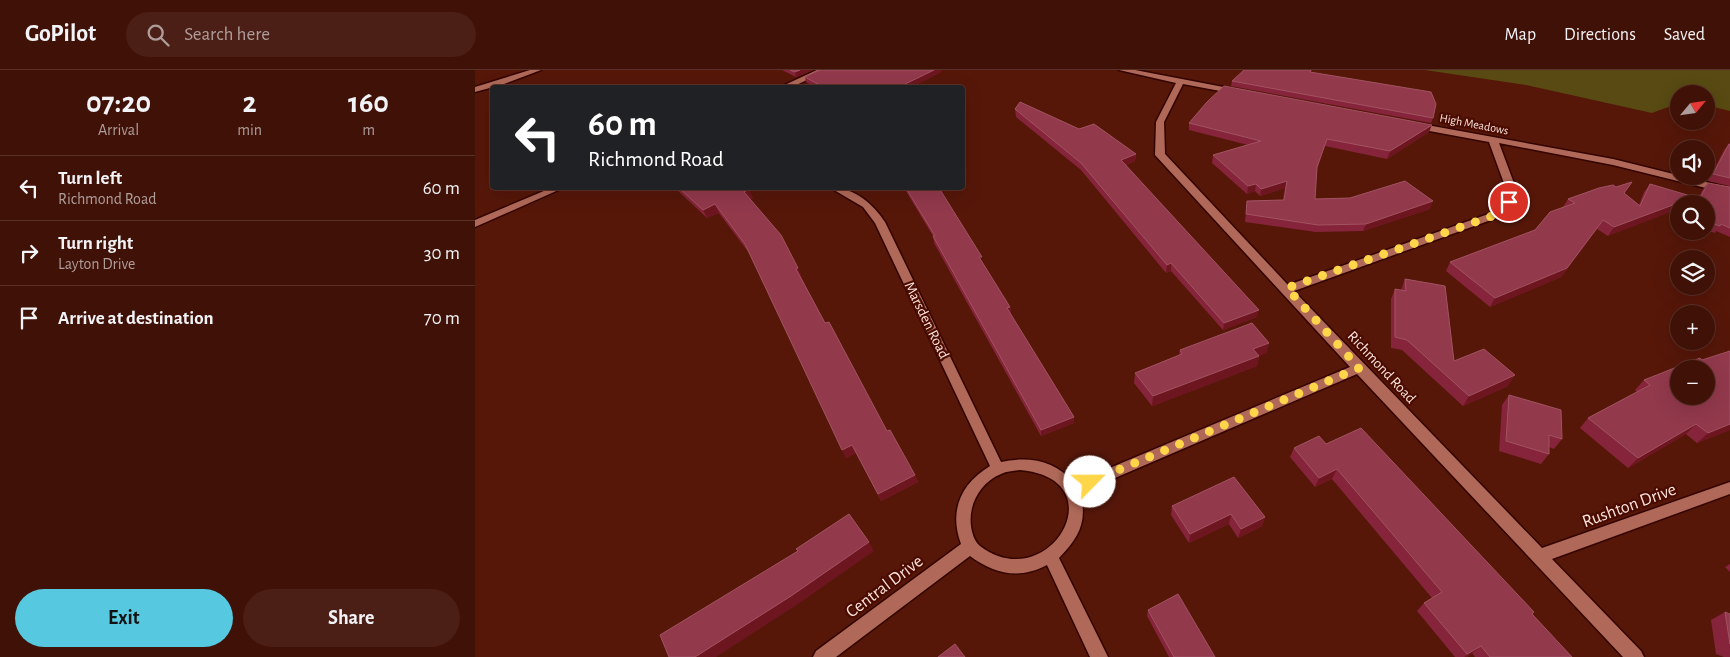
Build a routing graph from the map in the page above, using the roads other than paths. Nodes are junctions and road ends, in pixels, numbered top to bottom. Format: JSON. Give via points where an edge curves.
{"nodes":[{"id":1,"x":537,"y":70,"type":"edge"},
{"id":2,"x":824,"y":70,"type":"edge"},
{"id":3,"x":1123,"y":70,"type":"edge"},
{"id":4,"x":1181,"y":82,"type":"junction"},
{"id":5,"x":501,"y":85,"type":"edge"},
{"id":6,"x":789,"y":85,"type":"edge"},
{"id":7,"x":490,"y":87,"type":"edge"},
{"id":8,"x":475,"y":90,"type":"edge"},
{"id":9,"x":1250,"y":94,"type":"edge"},
{"id":10,"x":1406,"y":124,"type":"edge"},
{"id":11,"x":1493,"y":140,"type":"junction"},
{"id":12,"x":553,"y":190,"type":"edge"},
{"id":13,"x":841,"y":190,"type":"edge"},
{"id":14,"x":1730,"y":191,"type":"edge"},
{"id":15,"x":475,"y":224,"type":"edge"},
{"id":16,"x":1287,"y":288,"type":"junction"},
{"id":17,"x":1359,"y":368,"type":"junction"},
{"id":18,"x":998,"y":469,"type":"junction"},
{"id":19,"x":1730,"y":488,"type":"edge"},
{"id":20,"x":1072,"y":490,"type":"junction"},
{"id":21,"x":970,"y":547,"type":"junction"},
{"id":22,"x":1541,"y":556,"type":"junction"},
{"id":23,"x":1051,"y":557,"type":"junction"},
{"id":24,"x":822,"y":657,"type":"edge"},
{"id":25,"x":1099,"y":657,"type":"edge"},
{"id":26,"x":1635,"y":657,"type":"edge"}],
"edges":[{"from":1,"to":5,"type":"street"},
{"from":2,"to":6,"type":"street"},
{"from":3,"to":4,"type":"street"},
{"from":4,"to":9,"type":"street"},
{"from":4,"to":16,"type":"street","name":"Richmond Road","via":[[1160,122],[1160,155]]},
{"from":7,"to":8,"type":"street"},
{"from":10,"to":11,"type":"street","name":"High Meadows"},
{"from":11,"to":14,"type":"street","name":"High Meadows","via":[[1585,156]]},
{"from":11,"to":16,"type":"street","via":[[1509,186],[1509,202],[1498,214]]},
{"from":12,"to":15,"type":"street"},
{"from":13,"to":18,"type":"street","name":"Marsden Road","via":[[867,205],[880,222]]},
{"from":16,"to":17,"type":"street","name":"Richmond Road"},
{"from":17,"to":20,"type":"street"},
{"from":17,"to":22,"type":"street","name":"Richmond Road"},
{"from":18,"to":20,"type":"street","via":[[1020,464],[1041,466],[1059,475]]},
{"from":18,"to":21,"type":"street","via":[[977,482],[964,502],[961,526]]},
{"from":19,"to":22,"type":"street","name":"Rushton Drive"},
{"from":20,"to":23,"type":"street","via":[[1077,507],[1075,525],[1066,543]]},
{"from":21,"to":23,"type":"street","via":[[986,560],[1007,567],[1029,566]]},
{"from":21,"to":24,"type":"street","name":"Central Drive"},
{"from":22,"to":26,"type":"street","name":"Richmond Road"},
{"from":23,"to":25,"type":"street"}]}
